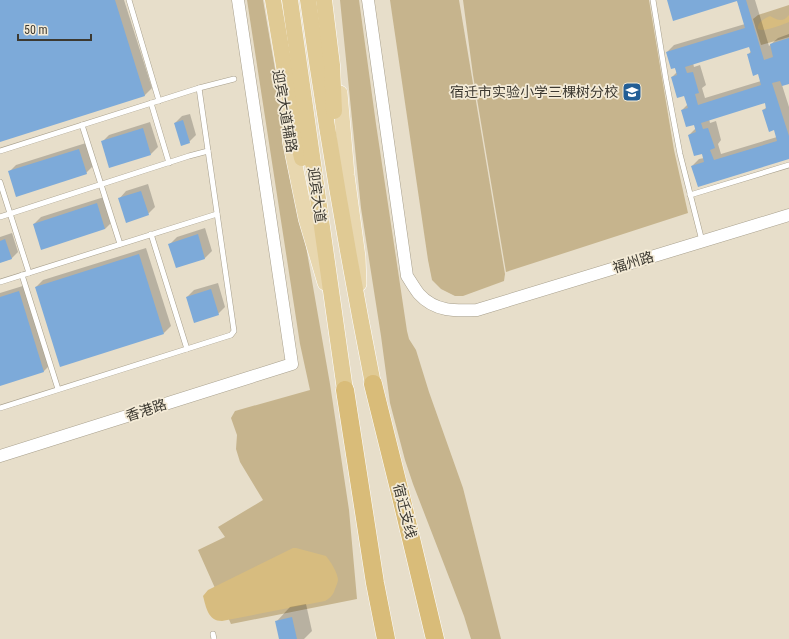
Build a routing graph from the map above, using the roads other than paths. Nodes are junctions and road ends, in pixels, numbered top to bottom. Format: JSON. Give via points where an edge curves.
{"nodes":[{"id":1,"x":129,"y":0,"type":"edge"},
{"id":2,"x":238,"y":0,"type":"edge"},
{"id":3,"x":266,"y":0,"type":"edge"},
{"id":4,"x":273,"y":0,"type":"edge"},
{"id":5,"x":290,"y":0,"type":"edge"},
{"id":6,"x":308,"y":0,"type":"edge"},
{"id":7,"x":324,"y":0,"type":"edge"},
{"id":8,"x":331,"y":0,"type":"edge"},
{"id":9,"x":368,"y":0,"type":"edge"},
{"id":10,"x":653,"y":0,"type":"edge"},
{"id":11,"x":234,"y":79,"type":"dead end"},
{"id":12,"x":199,"y":88,"type":"junction"},
{"id":13,"x":159,"y":101,"type":"junction"},
{"id":14,"x":151,"y":103,"type":"junction"},
{"id":15,"x":82,"y":125,"type":"junction"},
{"id":16,"x":0,"y":151,"type":"edge"},
{"id":17,"x":208,"y":151,"type":"junction"},
{"id":18,"x":169,"y":163,"type":"junction"},
{"id":19,"x":789,"y":165,"type":"edge"},
{"id":20,"x":0,"y":182,"type":"edge"},
{"id":21,"x":101,"y":184,"type":"junction"},
{"id":22,"x":690,"y":195,"type":"junction"},
{"id":23,"x":338,"y":198,"type":"junction"},
{"id":24,"x":10,"y":213,"type":"junction"},
{"id":25,"x":217,"y":214,"type":"junction"},
{"id":26,"x":789,"y":215,"type":"edge"},
{"id":27,"x":0,"y":217,"type":"edge"},
{"id":28,"x":151,"y":234,"type":"junction"},
{"id":29,"x":702,"y":241,"type":"junction"},
{"id":30,"x":120,"y":244,"type":"junction"},
{"id":31,"x":29,"y":273,"type":"junction"},
{"id":32,"x":22,"y":275,"type":"junction"},
{"id":33,"x":0,"y":282,"type":"edge"},
{"id":34,"x":334,"y":313,"type":"junction"},
{"id":35,"x":359,"y":313,"type":"junction"},
{"id":36,"x":187,"y":349,"type":"junction"},
{"id":37,"x":373,"y":384,"type":"joint"},
{"id":38,"x":58,"y":390,"type":"junction"},
{"id":39,"x":345,"y":390,"type":"joint"},
{"id":40,"x":0,"y":408,"type":"edge"},
{"id":41,"x":0,"y":456,"type":"edge"},
{"id":42,"x":386,"y":639,"type":"edge"},
{"id":43,"x":435,"y":639,"type":"edge"}],
"edges":[{"from":1,"to":13,"type":"lane"},
{"from":2,"to":41,"type":"street","name":"香港路","via":[[292,364]]},
{"from":3,"to":34,"type":"main road","name":"迎宾大道辅路","via":[[306,219]]},
{"from":4,"to":34,"type":"highway","via":[[291,108]]},
{"from":5,"to":34,"type":"highway","name":"迎宾大道"},
{"from":6,"to":23,"type":"highway","name":"迎宾大道"},
{"from":7,"to":23,"type":"highway","via":[[332,65]]},
{"from":8,"to":35,"type":"main road","via":[[347,175],[358,257]]},
{"from":9,"to":29,"type":"street","name":"福州路","via":[[407,276],[427,302],[456,311],[477,310]]},
{"from":10,"to":22,"type":"lane","via":[[668,94]]},
{"from":11,"to":12,"type":"lane"},
{"from":12,"to":13,"type":"lane"},
{"from":12,"to":17,"type":"lane"},
{"from":13,"to":14,"type":"lane"},
{"from":14,"to":15,"type":"lane"},
{"from":14,"to":18,"type":"lane"},
{"from":15,"to":16,"type":"lane"},
{"from":15,"to":21,"type":"lane"},
{"from":17,"to":18,"type":"lane"},
{"from":17,"to":25,"type":"lane"},
{"from":18,"to":21,"type":"lane"},
{"from":19,"to":22,"type":"lane"},
{"from":20,"to":24,"type":"lane"},
{"from":21,"to":24,"type":"lane"},
{"from":21,"to":30,"type":"lane"},
{"from":22,"to":29,"type":"lane"},
{"from":23,"to":35,"type":"highway","name":"迎宾大道"},
{"from":24,"to":27,"type":"lane"},
{"from":24,"to":31,"type":"lane"},
{"from":25,"to":28,"type":"lane"},
{"from":25,"to":36,"type":"lane","via":[[234,331],[231,335]]},
{"from":26,"to":29,"type":"street","name":"福州路"},
{"from":28,"to":30,"type":"lane"},
{"from":28,"to":36,"type":"lane"},
{"from":30,"to":31,"type":"lane"},
{"from":31,"to":32,"type":"lane"},
{"from":32,"to":33,"type":"lane"},
{"from":32,"to":38,"type":"lane"},
{"from":34,"to":39,"type":"highway","name":"迎宾大道"},
{"from":35,"to":37,"type":"highway","name":"迎宾大道"},
{"from":36,"to":38,"type":"lane"},
{"from":37,"to":43,"type":"highway","name":"宿迁支线"},
{"from":38,"to":40,"type":"lane"},
{"from":39,"to":42,"type":"highway"}]}
